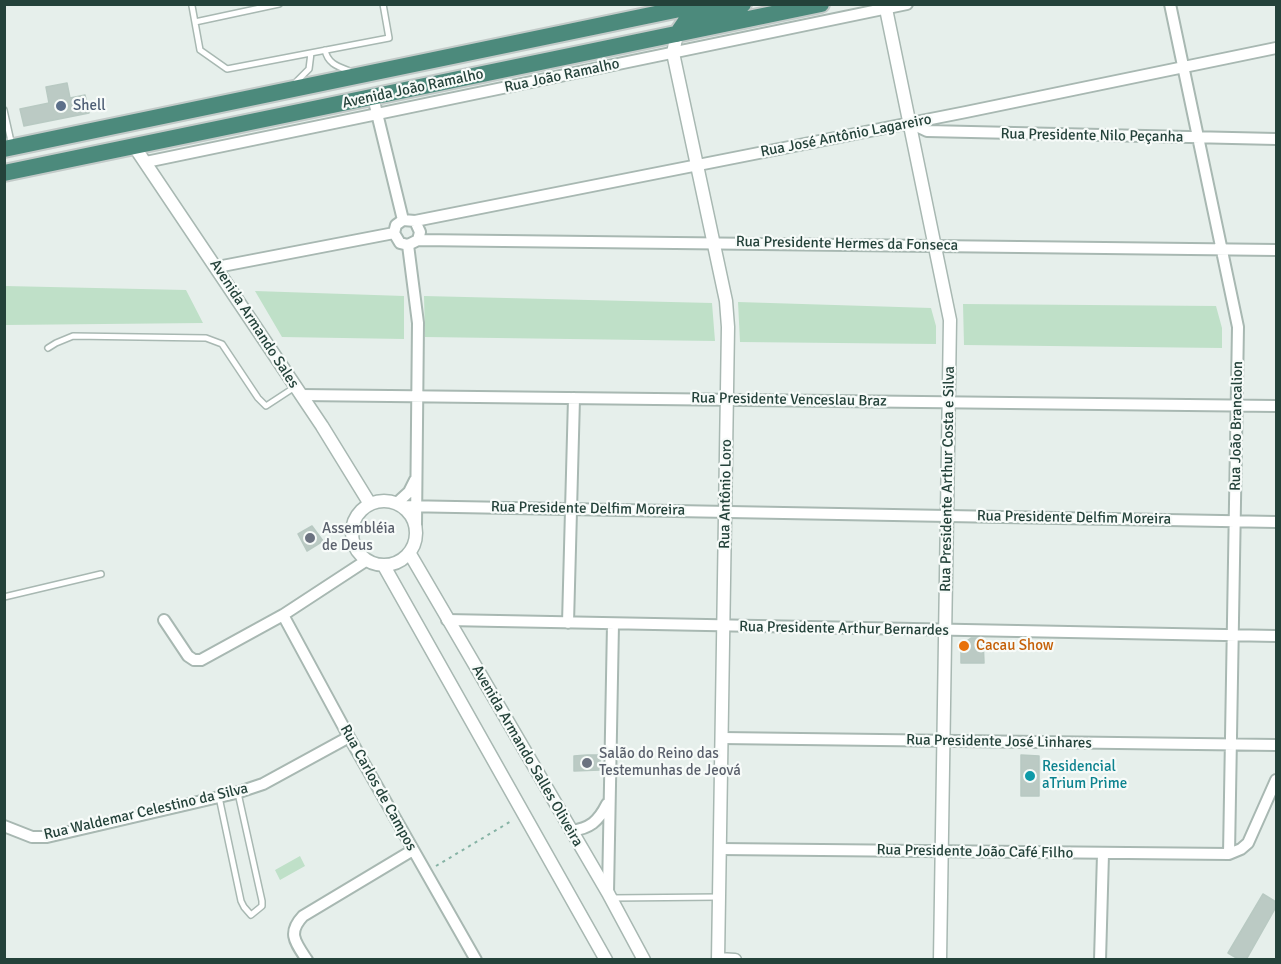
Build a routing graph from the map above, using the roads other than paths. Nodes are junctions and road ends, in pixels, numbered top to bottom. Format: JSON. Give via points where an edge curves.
{"nodes":[{"id":1,"x":279,"y":4,"type":"edge"},
{"id":2,"x":383,"y":4,"type":"edge"},
{"id":3,"x":704,"y":4,"type":"edge"},
{"id":4,"x":743,"y":4,"type":"edge"},
{"id":5,"x":821,"y":4,"type":"edge"},
{"id":6,"x":907,"y":4,"type":"edge"},
{"id":7,"x":1170,"y":4,"type":"edge"},
{"id":8,"x":192,"y":6,"type":"edge"},
{"id":9,"x":885,"y":7,"type":"edge"},
{"id":10,"x":195,"y":21,"type":"junction"},
{"id":11,"x":677,"y":34,"type":"junction"},
{"id":12,"x":1276,"y":48,"type":"edge"},
{"id":13,"x":325,"y":50,"type":"junction"},
{"id":14,"x":311,"y":53,"type":"junction"},
{"id":15,"x":673,"y":53,"type":"junction"},
{"id":16,"x":1182,"y":67,"type":"junction"},
{"id":17,"x":367,"y":73,"type":"junction"},
{"id":18,"x":284,"y":90,"type":"junction"},
{"id":19,"x":373,"y":97,"type":"junction"},
{"id":20,"x":4,"y":110,"type":"edge"},
{"id":21,"x":966,"y":112,"type":"junction"},
{"id":22,"x":377,"y":114,"type":"junction"},
{"id":23,"x":910,"y":123,"type":"junction"},
{"id":24,"x":119,"y":124,"type":"junction"},
{"id":25,"x":966,"y":133,"type":"junction"},
{"id":26,"x":1197,"y":138,"type":"junction"},
{"id":27,"x":1276,"y":139,"type":"edge"},
{"id":28,"x":134,"y":146,"type":"junction"},
{"id":29,"x":8,"y":148,"type":"edge"},
{"id":30,"x":146,"y":162,"type":"junction"},
{"id":31,"x":697,"y":165,"type":"junction"},
{"id":32,"x":4,"y":173,"type":"edge"},
{"id":33,"x":403,"y":220,"type":"junction"},
{"id":34,"x":415,"y":221,"type":"junction"},
{"id":35,"x":394,"y":233,"type":"junction"},
{"id":36,"x":413,"y":242,"type":"junction"},
{"id":37,"x":713,"y":242,"type":"junction"},
{"id":38,"x":934,"y":245,"type":"junction"},
{"id":39,"x":1220,"y":249,"type":"junction"},
{"id":40,"x":1276,"y":250,"type":"edge"},
{"id":41,"x":217,"y":267,"type":"junction"},
{"id":42,"x":48,"y":348,"type":"dead end"},
{"id":43,"x":298,"y":391,"type":"junction"},
{"id":44,"x":417,"y":396,"type":"junction"},
{"id":45,"x":574,"y":398,"type":"junction"},
{"id":46,"x":727,"y":400,"type":"junction"},
{"id":47,"x":950,"y":402,"type":"junction"},
{"id":48,"x":1238,"y":406,"type":"junction"},
{"id":49,"x":1276,"y":406,"type":"edge"},
{"id":50,"x":417,"y":477,"type":"junction"},
{"id":51,"x":370,"y":504,"type":"junction"},
{"id":52,"x":399,"y":504,"type":"junction"},
{"id":53,"x":416,"y":506,"type":"junction"},
{"id":54,"x":440,"y":506,"type":"junction"},
{"id":55,"x":571,"y":509,"type":"junction"},
{"id":56,"x":725,"y":512,"type":"junction"},
{"id":57,"x":948,"y":516,"type":"junction"},
{"id":58,"x":1236,"y":521,"type":"junction"},
{"id":59,"x":1276,"y":522,"type":"edge"},
{"id":60,"x":416,"y":528,"type":"junction"},
{"id":61,"x":410,"y":554,"type":"junction"},
{"id":62,"x":367,"y":560,"type":"junction"},
{"id":63,"x":384,"y":566,"type":"junction"},
{"id":64,"x":101,"y":574,"type":"dead end"},
{"id":65,"x":4,"y":597,"type":"edge"},
{"id":66,"x":283,"y":615,"type":"junction"},
{"id":67,"x":164,"y":620,"type":"dead end"},
{"id":68,"x":447,"y":621,"type":"junction"},
{"id":69,"x":568,"y":623,"type":"junction"},
{"id":70,"x":613,"y":624,"type":"junction"},
{"id":71,"x":723,"y":626,"type":"junction"},
{"id":72,"x":946,"y":631,"type":"junction"},
{"id":73,"x":1234,"y":636,"type":"junction"},
{"id":74,"x":1276,"y":636,"type":"edge"},
{"id":75,"x":349,"y":737,"type":"junction"},
{"id":76,"x":722,"y":738,"type":"junction"},
{"id":77,"x":944,"y":741,"type":"junction"},
{"id":78,"x":1232,"y":745,"type":"junction"},
{"id":79,"x":1276,"y":746,"type":"edge"},
{"id":80,"x":1276,"y":780,"type":"edge"},
{"id":81,"x":238,"y":793,"type":"junction"},
{"id":82,"x":219,"y":797,"type":"junction"},
{"id":83,"x":609,"y":801,"type":"junction"},
{"id":84,"x":4,"y":826,"type":"edge"},
{"id":85,"x":571,"y":831,"type":"junction"},
{"id":86,"x":720,"y":849,"type":"junction"},
{"id":87,"x":413,"y":850,"type":"junction"},
{"id":88,"x":942,"y":851,"type":"junction"},
{"id":89,"x":1102,"y":854,"type":"junction"},
{"id":90,"x":1229,"y":854,"type":"junction"},
{"id":91,"x":609,"y":896,"type":"junction"},
{"id":92,"x":719,"y":897,"type":"junction"},
{"id":93,"x":718,"y":959,"type":"edge"},
{"id":94,"x":307,"y":960,"type":"edge"},
{"id":95,"x":476,"y":960,"type":"edge"},
{"id":96,"x":606,"y":960,"type":"edge"},
{"id":97,"x":644,"y":960,"type":"edge"},
{"id":98,"x":735,"y":960,"type":"edge"},
{"id":99,"x":940,"y":960,"type":"edge"},
{"id":100,"x":1100,"y":960,"type":"edge"}],
"edges":[{"from":1,"to":10,"type":"lane"},
{"from":2,"to":13,"type":"lane","via":[[389,38]]},
{"from":3,"to":17,"type":"highway","name":"Avenida João Ramalho"},
{"from":4,"to":11,"type":"highway","via":[[694,16]]},
{"from":5,"to":11,"type":"highway","name":"Avenida João Ramalho"},
{"from":6,"to":9,"type":"street","name":"Rua João Ramalho"},
{"from":7,"to":16,"type":"street","name":"Rua João Brancalion"},
{"from":8,"to":10,"type":"lane"},
{"from":9,"to":15,"type":"street","name":"Rua João Ramalho"},
{"from":9,"to":23,"type":"street","name":"Rua Presidente Arthur Costa e Silva"},
{"from":10,"to":14,"type":"lane","via":[[200,50],[227,69]]},
{"from":11,"to":15,"type":"street","name":"Rua Antônio Loro"},
{"from":11,"to":19,"type":"highway","name":"Avenida João Ramalho"},
{"from":12,"to":16,"type":"street","name":"Rua José Antônio Lagareiro"},
{"from":13,"to":14,"type":"lane"},
{"from":13,"to":17,"type":"lane","via":[[328,60],[339,67]]},
{"from":14,"to":18,"type":"lane","via":[[307,73]]},
{"from":15,"to":22,"type":"street","name":"Rua João Ramalho"},
{"from":15,"to":31,"type":"street","name":"Rua Antônio Loro"},
{"from":16,"to":21,"type":"street","name":"Rua José Antônio Lagareiro"},
{"from":16,"to":26,"type":"street","name":"Rua João Brancalion"},
{"from":17,"to":18,"type":"highway","name":"Avenida João Ramalho"},
{"from":18,"to":24,"type":"highway","name":"Avenida João Ramalho"},
{"from":19,"to":22,"type":"street"},
{"from":19,"to":28,"type":"highway","name":"Avenida João Ramalho"},
{"from":20,"to":29,"type":"lane"},
{"from":21,"to":23,"type":"street","name":"Rua José Antônio Lagareiro"},
{"from":21,"to":25,"type":"street"},
{"from":22,"to":30,"type":"street","name":"Rua João Ramalho"},
{"from":22,"to":33,"type":"street"},
{"from":23,"to":25,"type":"street","name":"Rua Presidente Nilo Peçanha","via":[[927,131]]},
{"from":23,"to":31,"type":"street","name":"Rua José Antônio Lagareiro"},
{"from":23,"to":38,"type":"street","name":"Rua Presidente Arthur Costa e Silva"},
{"from":24,"to":28,"type":"highway"},
{"from":24,"to":29,"type":"highway","name":"Avenida João Ramalho"},
{"from":25,"to":26,"type":"street","name":"Rua Presidente Nilo Peçanha"},
{"from":26,"to":27,"type":"street","name":"Rua Presidente Nilo Peçanha"},
{"from":26,"to":39,"type":"street","name":"Rua João Brancalion"},
{"from":28,"to":30,"type":"street","name":"Avenida Armando Sales"},
{"from":28,"to":32,"type":"highway","name":"Avenida João Ramalho"},
{"from":30,"to":41,"type":"street","name":"Avenida Armando Sales"},
{"from":31,"to":34,"type":"street","name":"Rua José Antônio Lagareiro"},
{"from":31,"to":37,"type":"street","name":"Rua Antônio Loro"},
{"from":33,"to":34,"type":"street"},
{"from":33,"to":35,"type":"street"},
{"from":34,"to":36,"type":"street","via":[[420,232]]},
{"from":35,"to":36,"type":"street","via":[[397,240]]},
{"from":35,"to":41,"type":"street"},
{"from":36,"to":37,"type":"street","name":"Rua Presidente Hermes da Fonseca"},
{"from":36,"to":44,"type":"street"},
{"from":37,"to":38,"type":"street","name":"Rua Presidente Hermes da Fonseca"},
{"from":37,"to":46,"type":"street","name":"Rua Antônio Loro","via":[[728,313]]},
{"from":38,"to":39,"type":"street","name":"Rua Presidente Hermes da Fonseca"},
{"from":38,"to":47,"type":"street","name":"Rua Presidente Arthur Costa e Silva","via":[[951,320]]},
{"from":39,"to":40,"type":"street","name":"Rua Presidente Hermes da Fonseca"},
{"from":39,"to":48,"type":"street","name":"Rua João Brancalion","via":[[1238,327]]},
{"from":41,"to":43,"type":"street","name":"Avenida Armando Sales"},
{"from":42,"to":43,"type":"lane","via":[[74,336],[206,338],[222,344],[266,406]]},
{"from":43,"to":44,"type":"street","name":"Rua Presidente Venceslau Braz"},
{"from":43,"to":51,"type":"street","name":"Avenida Armando Sales"},
{"from":44,"to":45,"type":"street","name":"Rua Presidente Venceslau Braz"},
{"from":44,"to":50,"type":"street"},
{"from":45,"to":46,"type":"street","name":"Rua Presidente Venceslau Braz"},
{"from":45,"to":55,"type":"street"},
{"from":46,"to":47,"type":"street","name":"Rua Presidente Venceslau Braz"},
{"from":46,"to":56,"type":"street","name":"Rua Antônio Loro"},
{"from":47,"to":48,"type":"street","name":"Rua Presidente Venceslau Braz"},
{"from":47,"to":57,"type":"street","name":"Rua Presidente Arthur Costa e Silva"},
{"from":48,"to":49,"type":"street","name":"Rua Presidente Venceslau Braz"},
{"from":48,"to":58,"type":"street","name":"Rua João Brancalion"},
{"from":50,"to":52,"type":"street"},
{"from":50,"to":53,"type":"street"},
{"from":51,"to":52,"type":"street"},
{"from":51,"to":62,"type":"street","via":[[357,515],[352,533],[357,551]]},
{"from":52,"to":53,"type":"street","name":"Rua Presidente Delfim Moreira"},
{"from":52,"to":60,"type":"street","via":[[410,514]]},
{"from":53,"to":54,"type":"street","name":"Rua Presidente Delfim Moreira"},
{"from":53,"to":60,"type":"street"},
{"from":54,"to":55,"type":"street","name":"Rua Presidente Delfim Moreira"},
{"from":54,"to":60,"type":"street"},
{"from":55,"to":56,"type":"street","name":"Rua Presidente Delfim Moreira"},
{"from":55,"to":69,"type":"street"},
{"from":56,"to":57,"type":"street","name":"Rua Presidente Delfim Moreira"},
{"from":56,"to":71,"type":"street","name":"Rua Antônio Loro"},
{"from":57,"to":58,"type":"street","name":"Rua Presidente Delfim Moreira"},
{"from":57,"to":72,"type":"street","name":"Rua Presidente Arthur Costa e Silva"},
{"from":58,"to":59,"type":"street","name":"Rua Presidente Delfim Moreira"},
{"from":58,"to":73,"type":"street","name":"Rua João Brancalion"},
{"from":60,"to":61,"type":"street"},
{"from":61,"to":63,"type":"street"},
{"from":61,"to":68,"type":"street","name":"Avenida Armando Salles Oliveira"},
{"from":62,"to":63,"type":"street"},
{"from":62,"to":66,"type":"street"},
{"from":63,"to":96,"type":"street","name":"Avenida Armando Salles Oliveira"},
{"from":64,"to":65,"type":"lane"},
{"from":66,"to":67,"type":"street","via":[[201,660],[188,656]]},
{"from":66,"to":75,"type":"street","name":"Rua Carlos de Campos"},
{"from":68,"to":69,"type":"street","name":"Rua Presidente Arthur Bernardes"},
{"from":68,"to":85,"type":"street","name":"Avenida Armando Salles Oliveira"},
{"from":69,"to":70,"type":"street","name":"Rua Presidente Arthur Bernardes"},
{"from":70,"to":71,"type":"street","name":"Rua Presidente Arthur Bernardes"},
{"from":70,"to":83,"type":"street"},
{"from":71,"to":72,"type":"street","name":"Rua Presidente Arthur Bernardes"},
{"from":71,"to":76,"type":"street","name":"Rua Antônio Loro"},
{"from":72,"to":73,"type":"street","name":"Rua Presidente Arthur Bernardes"},
{"from":72,"to":77,"type":"street","name":"Rua Presidente Arthur Costa e Silva"},
{"from":73,"to":74,"type":"street","name":"Rua Presidente Arthur Bernardes"},
{"from":73,"to":78,"type":"street","name":"Rua João Brancalion"},
{"from":75,"to":81,"type":"street","name":"Rua Waldemar Celestino da Silva","via":[[263,784]]},
{"from":75,"to":87,"type":"street","name":"Rua Carlos de Campos"},
{"from":76,"to":77,"type":"street","name":"Rua Presidente José Linhares"},
{"from":76,"to":86,"type":"street","name":"Rua Antônio Loro"},
{"from":77,"to":78,"type":"street","name":"Rua Presidente José Linhares"},
{"from":77,"to":88,"type":"street","name":"Rua Presidente Arthur Costa e Silva"},
{"from":78,"to":79,"type":"street","name":"Rua Presidente José Linhares"},
{"from":78,"to":90,"type":"street","name":"Rua João Brancalion"},
{"from":80,"to":90,"type":"street","via":[[1248,843]]},
{"from":81,"to":82,"type":"street","name":"Rua Waldemar Celestino da Silva"},
{"from":81,"to":82,"type":"lane","via":[[262,901],[262,906],[251,915],[241,901]]},
{"from":82,"to":84,"type":"street","name":"Rua Waldemar Celestino da Silva","via":[[47,837],[32,837]]},
{"from":83,"to":85,"type":"street","via":[[594,824]]},
{"from":83,"to":91,"type":"street"},
{"from":85,"to":91,"type":"street","name":"Avenida Armando Salles Oliveira"},
{"from":86,"to":88,"type":"street","name":"Rua Presidente João Café Filho"},
{"from":86,"to":92,"type":"street","name":"Rua Antônio Loro"},
{"from":87,"to":94,"type":"street","via":[[303,916],[294,936]]},
{"from":87,"to":95,"type":"street","name":"Rua Carlos de Campos"},
{"from":88,"to":89,"type":"street","name":"Rua Presidente João Café Filho"},
{"from":88,"to":99,"type":"street","name":"Rua Presidente Arthur Costa e Silva"},
{"from":89,"to":90,"type":"street","name":"Rua Presidente João Café Filho"},
{"from":89,"to":100,"type":"street"},
{"from":91,"to":92,"type":"lane"},
{"from":91,"to":97,"type":"street","name":"Avenida Armando Salles Oliveira"},
{"from":92,"to":93,"type":"street","name":"Rua Antônio Loro"},
{"from":93,"to":98,"type":"street"}]}
